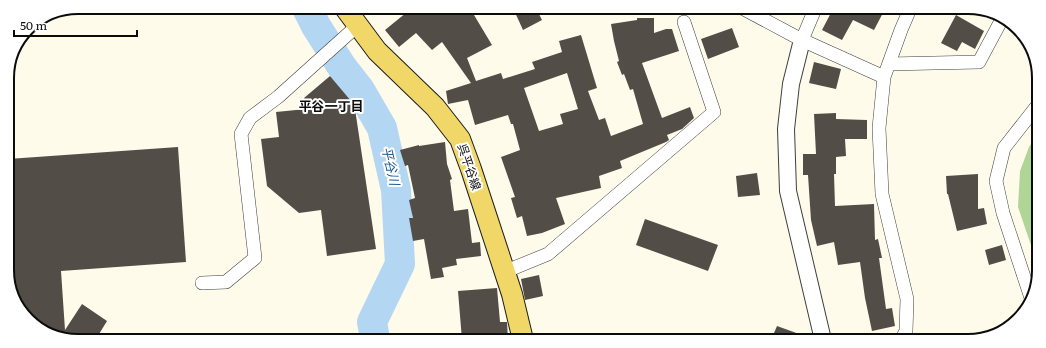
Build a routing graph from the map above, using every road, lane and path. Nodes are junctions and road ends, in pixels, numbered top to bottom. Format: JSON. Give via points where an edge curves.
{"nodes":[{"id":1,"x":350,"y":14,"type":"edge"},
{"id":2,"x":753,"y":14,"type":"edge"},
{"id":3,"x":813,"y":14,"type":"edge"},
{"id":4,"x":908,"y":14,"type":"edge"},
{"id":5,"x":684,"y":22,"type":"dead end"},
{"id":6,"x":1000,"y":23,"type":"edge"},
{"id":7,"x":357,"y":26,"type":"junction"},
{"id":8,"x":802,"y":40,"type":"junction"},
{"id":9,"x":889,"y":64,"type":"junction"},
{"id":10,"x":884,"y":77,"type":"junction"},
{"id":11,"x":1032,"y":113,"type":"edge"},
{"id":12,"x":504,"y":272,"type":"junction"},
{"id":13,"x":202,"y":283,"type":"dead end"},
{"id":14,"x":1028,"y":292,"type":"edge"},
{"id":15,"x":522,"y":334,"type":"edge"},
{"id":16,"x":822,"y":334,"type":"edge"},
{"id":17,"x":904,"y":334,"type":"edge"}],
"edges":[{"from":1,"to":7,"type":"main road","name":"呉平谷線"},
{"from":2,"to":8,"type":"street"},
{"from":3,"to":8,"type":"street"},
{"from":4,"to":9,"type":"street"},
{"from":5,"to":12,"type":"street","via":[[714,112],[548,254]]},
{"from":6,"to":9,"type":"street","via":[[979,62]]},
{"from":7,"to":12,"type":"main road","name":"呉平谷線","via":[[377,51],[435,107],[460,139]]},
{"from":7,"to":13,"type":"street","via":[[278,97],[250,118],[241,134],[255,258],[226,282]]},
{"from":8,"to":10,"type":"street"},
{"from":8,"to":16,"type":"street","via":[[791,84],[786,129],[788,191]]},
{"from":9,"to":10,"type":"street"},
{"from":10,"to":17,"type":"street","via":[[879,128],[882,194],[907,299]]},
{"from":11,"to":14,"type":"street","via":[[1004,148],[996,181],[1003,213]]},
{"from":12,"to":15,"type":"main road","name":"呉平谷線"}]}
